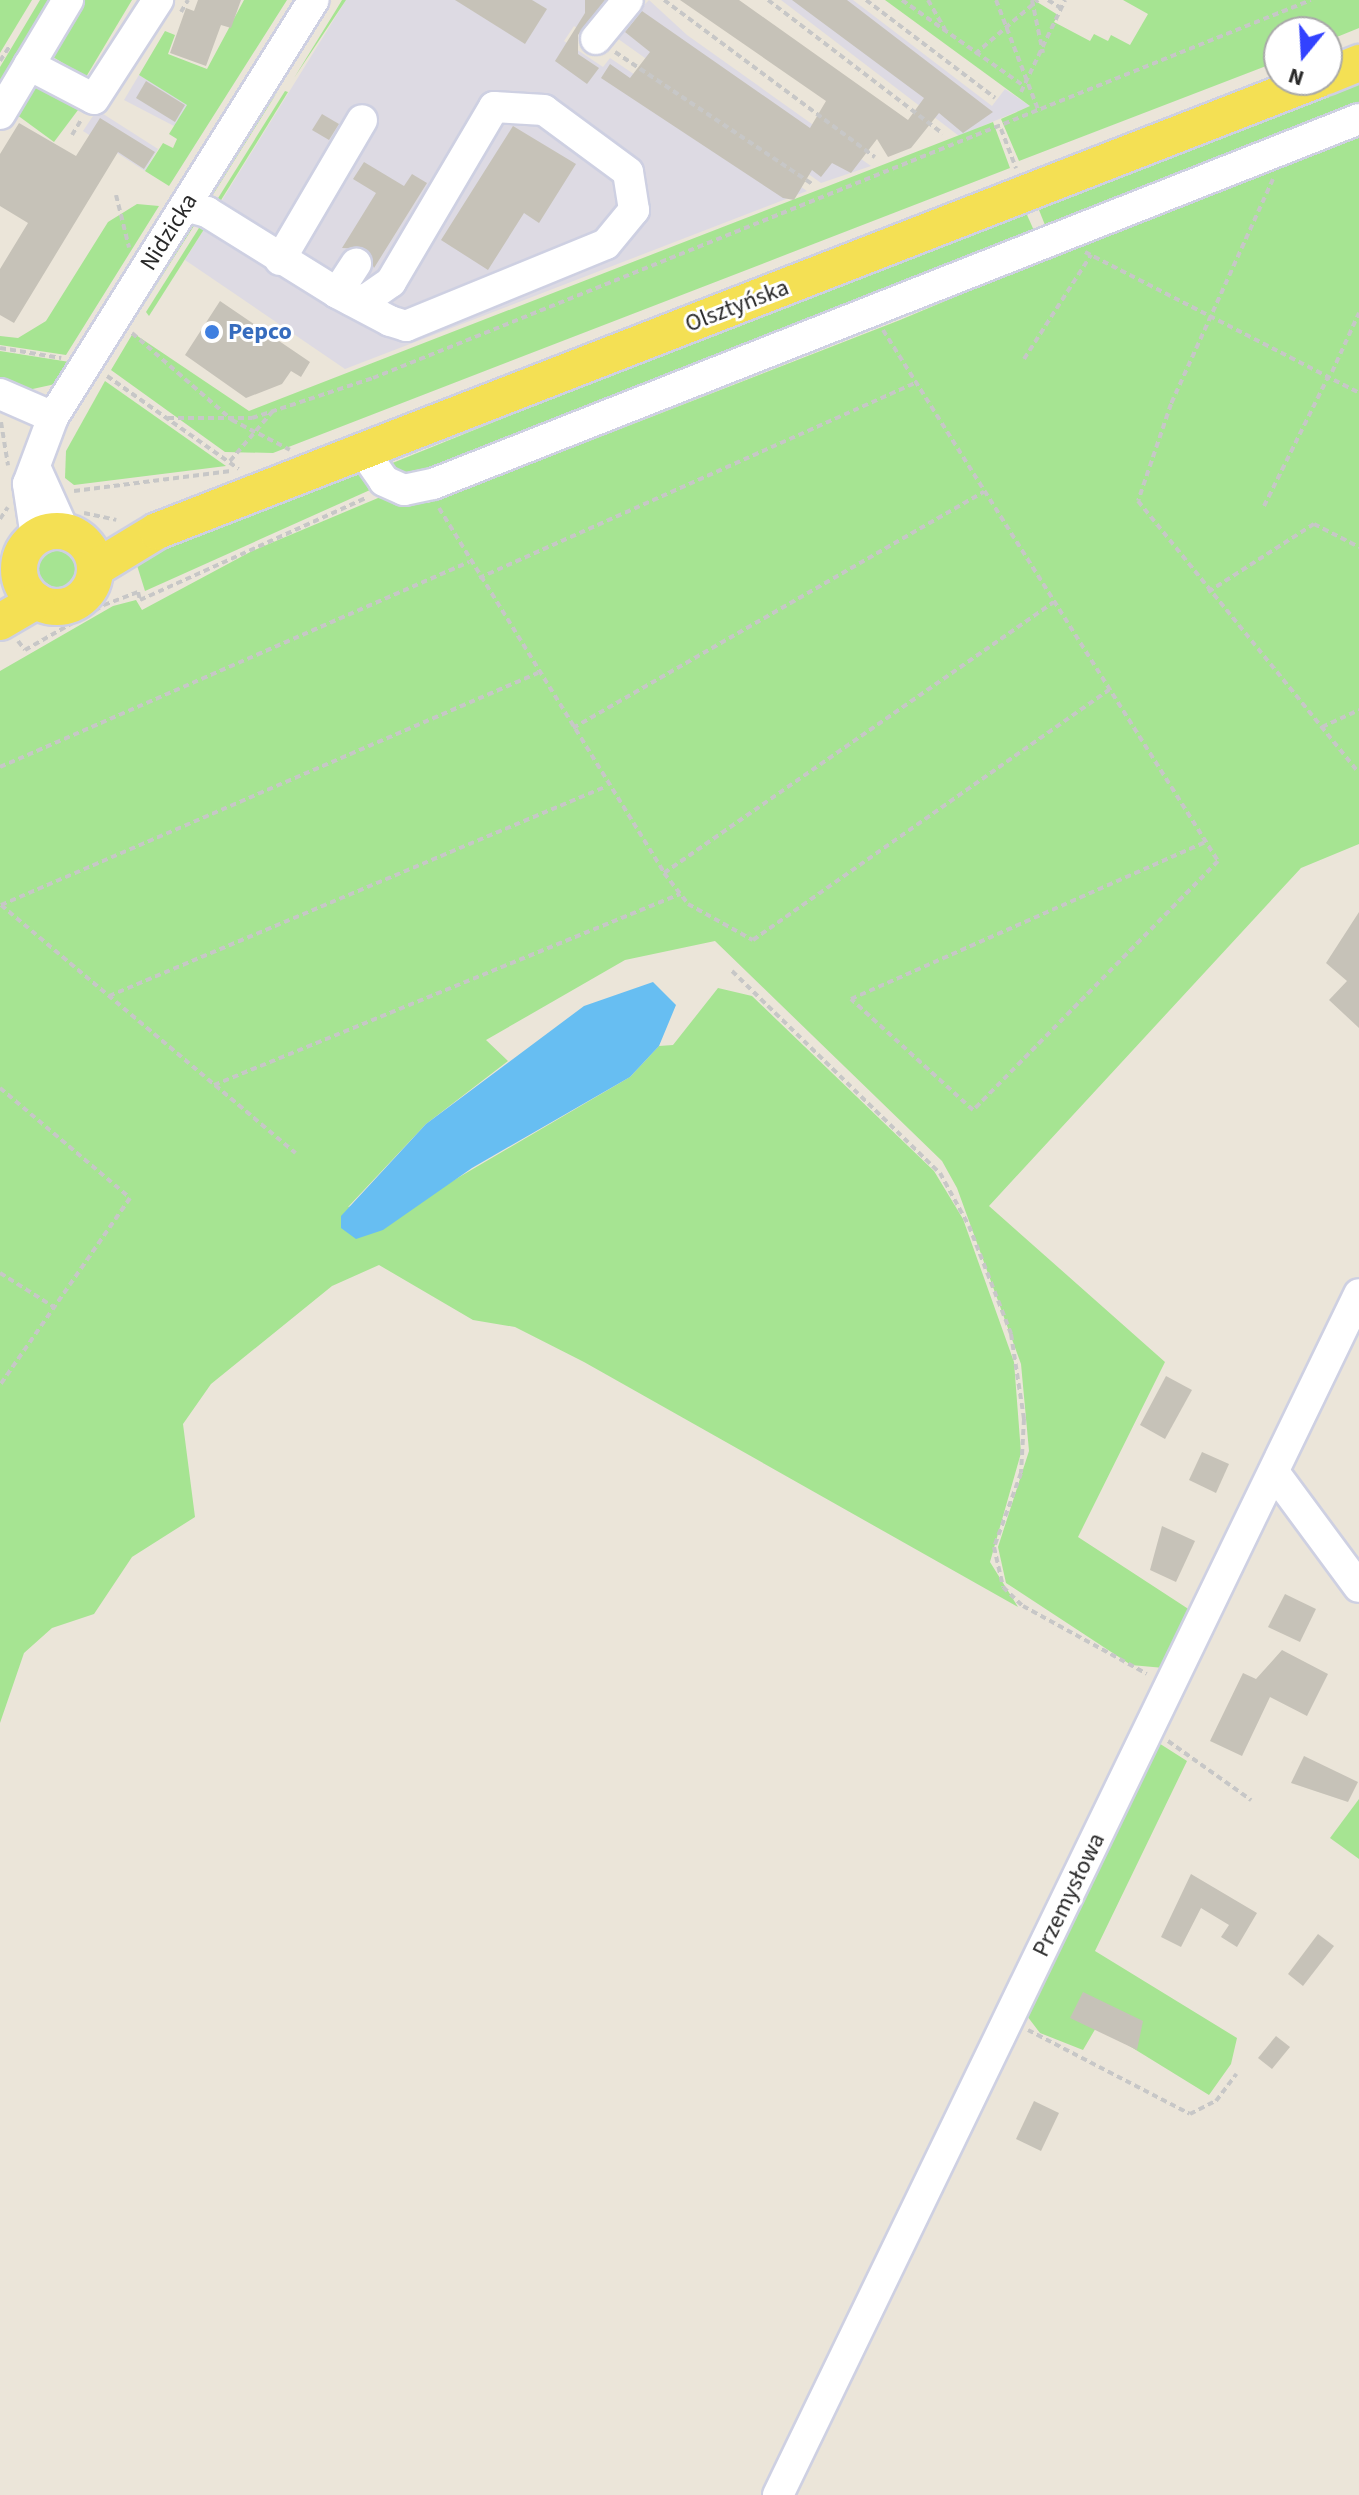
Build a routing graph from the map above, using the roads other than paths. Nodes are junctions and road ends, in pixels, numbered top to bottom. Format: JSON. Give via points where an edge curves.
{"nodes":[{"id":1,"x":68,"y":0,"type":"edge"},
{"id":2,"x":158,"y":0,"type":"edge"},
{"id":3,"x":314,"y":0,"type":"edge"},
{"id":4,"x":628,"y":0,"type":"edge"},
{"id":5,"x":596,"y":39,"type":"road end"},
{"id":6,"x":29,"y":65,"type":"junction"},
{"id":7,"x":1278,"y":96,"type":"edge"},
{"id":8,"x":0,"y":114,"type":"edge"},
{"id":9,"x":1359,"y":119,"type":"edge"},
{"id":10,"x":362,"y":120,"type":"dead end"},
{"id":11,"x":185,"y":206,"type":"junction"},
{"id":12,"x":280,"y":260,"type":"junction"},
{"id":13,"x":356,"y":264,"type":"dead end"},
{"id":14,"x":344,"y":297,"type":"junction"},
{"id":15,"x":0,"y":394,"type":"edge"},
{"id":16,"x":53,"y":417,"type":"junction"},
{"id":17,"x":374,"y":467,"type":"junction"},
{"id":18,"x":73,"y":532,"type":"junction"},
{"id":19,"x":18,"y":592,"type":"edge"},
{"id":20,"x":8,"y":630,"type":"edge"},
{"id":21,"x":1359,"y":1294,"type":"edge"},
{"id":22,"x":1276,"y":1475,"type":"junction"},
{"id":23,"x":1359,"y":1587,"type":"edge"},
{"id":24,"x":778,"y":2495,"type":"edge"}],
"edges":[{"from":1,"to":6,"type":"street"},
{"from":2,"to":6,"type":"street","via":[[94,99]]},
{"from":3,"to":11,"type":"street","name":"Nidzicka"},
{"from":4,"to":5,"type":"street"},
{"from":6,"to":8,"type":"street"},
{"from":7,"to":17,"type":"main road","name":"Olsztyńska"},
{"from":9,"to":17,"type":"street","via":[[426,485],[404,490]]},
{"from":10,"to":12,"type":"street"},
{"from":11,"to":12,"type":"street"},
{"from":11,"to":16,"type":"street","name":"Nidzicka"},
{"from":12,"to":14,"type":"street"},
{"from":13,"to":14,"type":"street"},
{"from":14,"to":14,"type":"street","via":[[390,321],[416,325],[606,244],[634,210],[628,172],[544,110],[494,107],[391,282],[367,299]]},
{"from":15,"to":16,"type":"street"},
{"from":16,"to":18,"type":"street","name":"Nidzicka","via":[[36,469]]},
{"from":17,"to":18,"type":"main road","name":"Olsztyńska","via":[[157,531]]},
{"from":18,"to":19,"type":"main road","via":[[21,555]]},
{"from":18,"to":19,"type":"main road","via":[[89,591],[70,605]]},
{"from":19,"to":20,"type":"main road"},
{"from":21,"to":22,"type":"street","name":"Przemysłowa"},
{"from":22,"to":23,"type":"street"},
{"from":22,"to":24,"type":"street","name":"Przemysłowa"}]}
